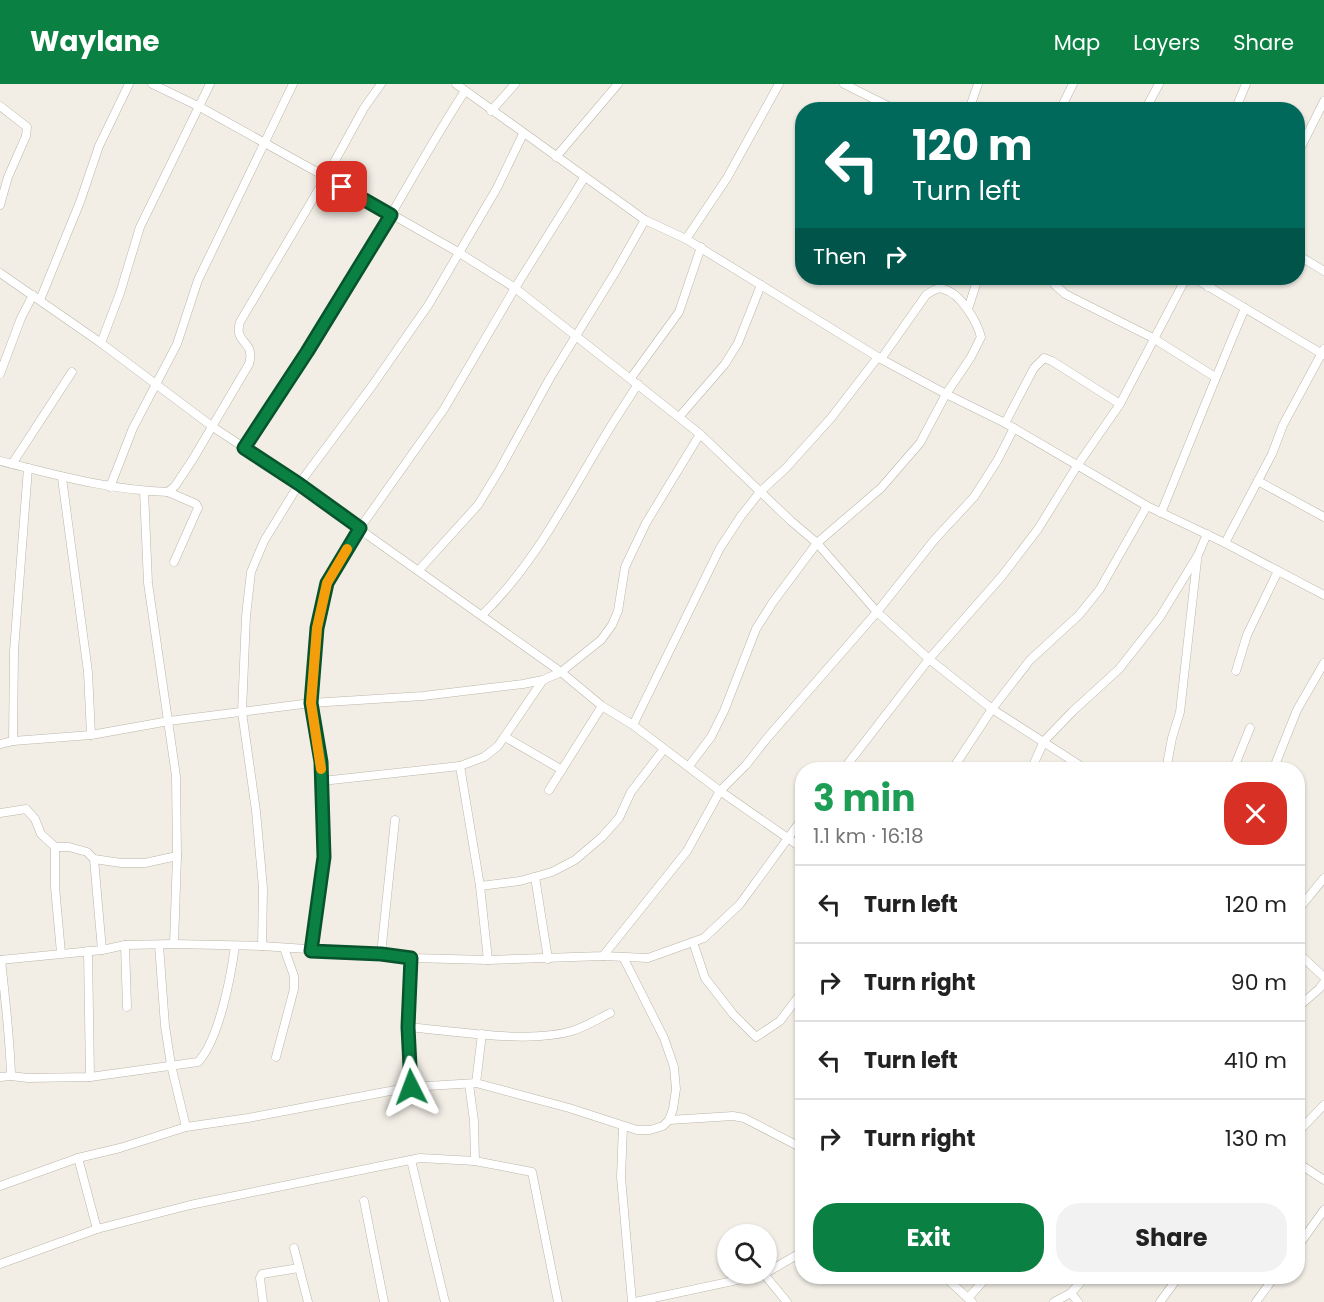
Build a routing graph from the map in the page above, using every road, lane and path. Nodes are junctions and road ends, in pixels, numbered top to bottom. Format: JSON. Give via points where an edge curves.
{"nodes":[{"id":1,"x":129,"y":84,"type":"edge"},
{"id":2,"x":152,"y":84,"type":"edge"},
{"id":3,"x":210,"y":84,"type":"edge"},
{"id":4,"x":293,"y":84,"type":"edge"},
{"id":5,"x":381,"y":84,"type":"edge"},
{"id":6,"x":456,"y":84,"type":"edge"},
{"id":7,"x":515,"y":84,"type":"edge"},
{"id":8,"x":618,"y":84,"type":"edge"},
{"id":9,"x":779,"y":84,"type":"edge"},
{"id":10,"x":844,"y":84,"type":"edge"},
{"id":11,"x":978,"y":84,"type":"edge"},
{"id":12,"x":1072,"y":84,"type":"edge"},
{"id":13,"x":1159,"y":84,"type":"edge"},
{"id":14,"x":1246,"y":84,"type":"edge"},
{"id":15,"x":859,"y":87,"type":"edge"},
{"id":16,"x":465,"y":91,"type":"junction"},
{"id":17,"x":1324,"y":101,"type":"edge"},
{"id":18,"x":884,"y":102,"type":"edge"},
{"id":19,"x":972,"y":102,"type":"edge"},
{"id":20,"x":1064,"y":102,"type":"edge"},
{"id":21,"x":1149,"y":102,"type":"edge"},
{"id":22,"x":1238,"y":102,"type":"edge"},
{"id":23,"x":0,"y":106,"type":"edge"},
{"id":24,"x":200,"y":107,"type":"junction"},
{"id":25,"x":491,"y":111,"type":"junction"},
{"id":26,"x":524,"y":134,"type":"junction"},
{"id":27,"x":1305,"y":139,"type":"edge"},
{"id":28,"x":265,"y":144,"type":"junction"},
{"id":29,"x":556,"y":157,"type":"junction"},
{"id":30,"x":326,"y":177,"type":"junction"},
{"id":31,"x":584,"y":178,"type":"junction"},
{"id":32,"x":0,"y":205,"type":"edge"},
{"id":33,"x":391,"y":215,"type":"junction"},
{"id":34,"x":645,"y":220,"type":"junction"},
{"id":35,"x":686,"y":239,"type":"junction"},
{"id":36,"x":701,"y":247,"type":"junction"},
{"id":37,"x":458,"y":252,"type":"junction"},
{"id":38,"x":1305,"y":259,"type":"edge"},
{"id":39,"x":1324,"y":271,"type":"edge"},
{"id":40,"x":0,"y":273,"type":"edge"},
{"id":41,"x":761,"y":285,"type":"junction"},
{"id":42,"x":976,"y":285,"type":"edge"},
{"id":43,"x":1055,"y":285,"type":"edge"},
{"id":44,"x":1182,"y":285,"type":"edge"},
{"id":45,"x":1206,"y":285,"type":"edge"},
{"id":46,"x":1209,"y":287,"type":"joint"},
{"id":47,"x":515,"y":288,"type":"junction"},
{"id":48,"x":36,"y":298,"type":"junction"},
{"id":49,"x":1245,"y":308,"type":"junction"},
{"id":50,"x":968,"y":309,"type":"junction"},
{"id":51,"x":576,"y":335,"type":"junction"},
{"id":52,"x":1153,"y":338,"type":"junction"},
{"id":53,"x":101,"y":343,"type":"junction"},
{"id":54,"x":1323,"y":352,"type":"edge"},
{"id":55,"x":879,"y":358,"type":"junction"},
{"id":56,"x":72,"y":372,"type":"dead end"},
{"id":57,"x":0,"y":374,"type":"edge"},
{"id":58,"x":1215,"y":377,"type":"junction"},
{"id":59,"x":631,"y":378,"type":"junction"},
{"id":60,"x":154,"y":384,"type":"junction"},
{"id":61,"x":638,"y":384,"type":"junction"},
{"id":62,"x":946,"y":394,"type":"junction"},
{"id":63,"x":1120,"y":404,"type":"junction"},
{"id":64,"x":680,"y":416,"type":"junction"},
{"id":65,"x":1005,"y":423,"type":"junction"},
{"id":66,"x":213,"y":427,"type":"junction"},
{"id":67,"x":1014,"y":428,"type":"junction"},
{"id":68,"x":700,"y":434,"type":"junction"},
{"id":69,"x":244,"y":448,"type":"junction"},
{"id":70,"x":0,"y":461,"type":"edge"},
{"id":71,"x":12,"y":464,"type":"junction"},
{"id":72,"x":1077,"y":466,"type":"junction"},
{"id":73,"x":28,"y":468,"type":"junction"},
{"id":74,"x":62,"y":478,"type":"junction"},
{"id":75,"x":1258,"y":481,"type":"junction"},
{"id":76,"x":299,"y":484,"type":"junction"},
{"id":77,"x":110,"y":487,"type":"junction"},
{"id":78,"x":144,"y":491,"type":"junction"},
{"id":79,"x":168,"y":492,"type":"junction"},
{"id":80,"x":760,"y":492,"type":"junction"},
{"id":81,"x":1147,"y":506,"type":"junction"},
{"id":82,"x":1161,"y":513,"type":"junction"},
{"id":83,"x":1324,"y":517,"type":"edge"},
{"id":84,"x":360,"y":528,"type":"junction"},
{"id":85,"x":1208,"y":534,"type":"junction"},
{"id":86,"x":817,"y":543,"type":"junction"},
{"id":87,"x":1225,"y":543,"type":"junction"},
{"id":88,"x":1198,"y":555,"type":"junction"},
{"id":89,"x":174,"y":562,"type":"dead end"},
{"id":90,"x":419,"y":570,"type":"junction"},
{"id":91,"x":1278,"y":571,"type":"junction"},
{"id":92,"x":1324,"y":595,"type":"edge"},
{"id":93,"x":877,"y":612,"type":"junction"},
{"id":94,"x":482,"y":615,"type":"junction"},
{"id":95,"x":929,"y":659,"type":"junction"},
{"id":96,"x":1324,"y":663,"type":"edge"},
{"id":97,"x":1236,"y":671,"type":"dead end"},
{"id":98,"x":561,"y":672,"type":"junction"},
{"id":99,"x":543,"y":680,"type":"junction"},
{"id":100,"x":311,"y":703,"type":"junction"},
{"id":101,"x":602,"y":706,"type":"junction"},
{"id":102,"x":992,"y":709,"type":"junction"},
{"id":103,"x":242,"y":712,"type":"junction"},
{"id":104,"x":169,"y":721,"type":"junction"},
{"id":105,"x":633,"y":725,"type":"junction"},
{"id":106,"x":1250,"y":728,"type":"dead end"},
{"id":107,"x":91,"y":735,"type":"junction"},
{"id":108,"x":505,"y":737,"type":"junction"},
{"id":109,"x":13,"y":741,"type":"junction"},
{"id":110,"x":1044,"y":741,"type":"junction"},
{"id":111,"x":0,"y":744,"type":"edge"},
{"id":112,"x":664,"y":749,"type":"junction"},
{"id":113,"x":849,"y":762,"type":"edge"},
{"id":114,"x":957,"y":762,"type":"edge"},
{"id":115,"x":1035,"y":762,"type":"edge"},
{"id":116,"x":1075,"y":762,"type":"edge"},
{"id":117,"x":1168,"y":762,"type":"edge"},
{"id":118,"x":1236,"y":762,"type":"edge"},
{"id":119,"x":1276,"y":762,"type":"edge"},
{"id":120,"x":460,"y":766,"type":"junction"},
{"id":121,"x":689,"y":766,"type":"junction"},
{"id":122,"x":562,"y":770,"type":"junction"},
{"id":123,"x":322,"y":781,"type":"junction"},
{"id":124,"x":549,"y":790,"type":"dead end"},
{"id":125,"x":720,"y":791,"type":"junction"},
{"id":126,"x":0,"y":813,"type":"edge"},
{"id":127,"x":395,"y":820,"type":"dead end"},
{"id":128,"x":795,"y":828,"type":"edge"},
{"id":129,"x":787,"y":838,"type":"junction"},
{"id":130,"x":795,"y":843,"type":"edge"},
{"id":131,"x":55,"y":847,"type":"junction"},
{"id":132,"x":177,"y":855,"type":"junction"},
{"id":133,"x":94,"y":859,"type":"junction"},
{"id":134,"x":535,"y":877,"type":"junction"},
{"id":135,"x":1324,"y":878,"type":"edge"},
{"id":136,"x":480,"y":886,"type":"junction"},
{"id":137,"x":1305,"y":901,"type":"edge"},
{"id":138,"x":693,"y":942,"type":"junction"},
{"id":139,"x":174,"y":944,"type":"junction"},
{"id":140,"x":125,"y":945,"type":"junction"},
{"id":141,"x":159,"y":945,"type":"junction"},
{"id":142,"x":235,"y":946,"type":"junction"},
{"id":143,"x":262,"y":946,"type":"junction"},
{"id":144,"x":284,"y":948,"type":"junction"},
{"id":145,"x":102,"y":950,"type":"junction"},
{"id":146,"x":88,"y":951,"type":"junction"},
{"id":147,"x":311,"y":951,"type":"junction"},
{"id":148,"x":60,"y":953,"type":"junction"},
{"id":149,"x":381,"y":954,"type":"junction"},
{"id":150,"x":603,"y":956,"type":"junction"},
{"id":151,"x":623,"y":957,"type":"junction"},
{"id":152,"x":411,"y":958,"type":"junction"},
{"id":153,"x":548,"y":959,"type":"junction"},
{"id":154,"x":1305,"y":959,"type":"edge"},
{"id":155,"x":1,"y":960,"type":"edge"},
{"id":156,"x":488,"y":960,"type":"junction"},
{"id":157,"x":1324,"y":977,"type":"edge"},
{"id":158,"x":1324,"y":982,"type":"edge"},
{"id":159,"x":795,"y":1001,"type":"edge"},
{"id":160,"x":1305,"y":1001,"type":"edge"},
{"id":161,"x":127,"y":1007,"type":"dead end"},
{"id":162,"x":610,"y":1013,"type":"dead end"},
{"id":163,"x":408,"y":1027,"type":"junction"},
{"id":164,"x":482,"y":1034,"type":"junction"},
{"id":165,"x":276,"y":1057,"type":"dead end"},
{"id":166,"x":171,"y":1065,"type":"junction"},
{"id":167,"x":11,"y":1076,"type":"junction"},
{"id":168,"x":0,"y":1077,"type":"edge"},
{"id":169,"x":90,"y":1077,"type":"junction"},
{"id":170,"x":473,"y":1084,"type":"junction"},
{"id":171,"x":411,"y":1087,"type":"junction"},
{"id":172,"x":1324,"y":1105,"type":"edge"},
{"id":173,"x":669,"y":1120,"type":"junction"},
{"id":174,"x":1305,"y":1125,"type":"edge"},
{"id":175,"x":623,"y":1126,"type":"junction"},
{"id":176,"x":186,"y":1127,"type":"junction"},
{"id":177,"x":795,"y":1144,"type":"edge"},
{"id":178,"x":78,"y":1158,"type":"junction"},
{"id":179,"x":411,"y":1160,"type":"junction"},
{"id":180,"x":475,"y":1161,"type":"junction"},
{"id":181,"x":1305,"y":1168,"type":"edge"},
{"id":182,"x":1324,"y":1180,"type":"edge"},
{"id":183,"x":0,"y":1186,"type":"edge"},
{"id":184,"x":364,"y":1201,"type":"dead end"},
{"id":185,"x":1324,"y":1210,"type":"edge"},
{"id":186,"x":97,"y":1229,"type":"junction"},
{"id":187,"x":1305,"y":1236,"type":"edge"},
{"id":188,"x":294,"y":1248,"type":"dead end"},
{"id":189,"x":795,"y":1256,"type":"edge"},
{"id":190,"x":0,"y":1264,"type":"edge"},
{"id":191,"x":777,"y":1267,"type":"edge"},
{"id":192,"x":299,"y":1268,"type":"junction"},
{"id":193,"x":718,"y":1284,"type":"edge"},
{"id":194,"x":773,"y":1284,"type":"edge"},
{"id":195,"x":953,"y":1284,"type":"edge"},
{"id":196,"x":982,"y":1284,"type":"edge"},
{"id":197,"x":1079,"y":1284,"type":"edge"},
{"id":198,"x":1173,"y":1284,"type":"edge"},
{"id":199,"x":1270,"y":1284,"type":"edge"},
{"id":200,"x":1071,"y":1293,"type":"junction"},
{"id":201,"x":970,"y":1300,"type":"edge"},
{"id":202,"x":1258,"y":1301,"type":"edge"},
{"id":203,"x":264,"y":1302,"type":"edge"},
{"id":204,"x":308,"y":1302,"type":"edge"},
{"id":205,"x":384,"y":1302,"type":"edge"},
{"id":206,"x":445,"y":1302,"type":"edge"},
{"id":207,"x":558,"y":1302,"type":"edge"},
{"id":208,"x":633,"y":1302,"type":"edge"},
{"id":209,"x":787,"y":1302,"type":"edge"},
{"id":210,"x":1054,"y":1302,"type":"edge"},
{"id":211,"x":1078,"y":1302,"type":"edge"},
{"id":212,"x":1160,"y":1302,"type":"edge"}],
"edges":[{"from":1,"to":48,"type":"street","via":[[99,146],[77,212]]},
{"from":2,"to":24,"type":"street"},
{"from":3,"to":24,"type":"street"},
{"from":4,"to":28,"type":"street"},
{"from":5,"to":30,"type":"street"},
{"from":6,"to":16,"type":"street"},
{"from":7,"to":25,"type":"street"},
{"from":8,"to":29,"type":"street"},
{"from":9,"to":35,"type":"street","via":[[727,178]]},
{"from":10,"to":15,"type":"street"},
{"from":11,"to":19,"type":"street"},
{"from":12,"to":20,"type":"street"},
{"from":13,"to":21,"type":"street"},
{"from":14,"to":22,"type":"street"},
{"from":15,"to":18,"type":"street"},
{"from":16,"to":25,"type":"street"},
{"from":16,"to":33,"type":"street"},
{"from":17,"to":27,"type":"street"},
{"from":23,"to":32,"type":"street","via":[[27,127]]},
{"from":24,"to":28,"type":"street"},
{"from":24,"to":53,"type":"street","via":[[140,227]]},
{"from":25,"to":26,"type":"street"},
{"from":26,"to":29,"type":"street"},
{"from":26,"to":37,"type":"street"},
{"from":28,"to":30,"type":"street"},
{"from":28,"to":60,"type":"street","via":[[198,280],[177,344]]},
{"from":29,"to":31,"type":"street"},
{"from":30,"to":33,"type":"street"},
{"from":30,"to":66,"type":"street","via":[[240,322],[237,331],[249,346],[251,358]]},
{"from":31,"to":34,"type":"street"},
{"from":31,"to":47,"type":"street"},
{"from":33,"to":37,"type":"street"},
{"from":33,"to":69,"type":"street"},
{"from":34,"to":35,"type":"street"},
{"from":34,"to":51,"type":"street"},
{"from":35,"to":36,"type":"street"},
{"from":36,"to":41,"type":"street"},
{"from":36,"to":59,"type":"street","via":[[679,312]]},
{"from":37,"to":47,"type":"street"},
{"from":37,"to":76,"type":"street","via":[[429,304]]},
{"from":38,"to":39,"type":"street"},
{"from":40,"to":48,"type":"street"},
{"from":41,"to":55,"type":"street"},
{"from":41,"to":64,"type":"street","via":[[738,343]]},
{"from":42,"to":50,"type":"street"},
{"from":43,"to":52,"type":"street","via":[[1065,294]]},
{"from":44,"to":52,"type":"street"},
{"from":45,"to":46,"type":"street"},
{"from":46,"to":49,"type":"street"},
{"from":47,"to":51,"type":"street"},
{"from":47,"to":84,"type":"street","via":[[444,409]]},
{"from":48,"to":53,"type":"street"},
{"from":48,"to":57,"type":"street","via":[[21,318]]},
{"from":49,"to":54,"type":"street"},
{"from":49,"to":58,"type":"street"},
{"from":50,"to":55,"type":"street","via":[[951,292],[942,288],[931,292]]},
{"from":50,"to":62,"type":"street","via":[[981,337]]},
{"from":51,"to":59,"type":"street"},
{"from":51,"to":90,"type":"street","via":[[478,505]]},
{"from":52,"to":58,"type":"street"},
{"from":52,"to":63,"type":"street"},
{"from":53,"to":60,"type":"street"},
{"from":54,"to":75,"type":"street","via":[[1282,425]]},
{"from":55,"to":62,"type":"street"},
{"from":55,"to":80,"type":"street","via":[[831,418]]},
{"from":56,"to":71,"type":"street"},
{"from":58,"to":82,"type":"street"},
{"from":59,"to":61,"type":"street"},
{"from":60,"to":66,"type":"street"},
{"from":60,"to":77,"type":"street"},
{"from":61,"to":64,"type":"street"},
{"from":61,"to":94,"type":"street","via":[[550,530],[518,575]]},
{"from":62,"to":65,"type":"street"},
{"from":62,"to":86,"type":"street","via":[[920,443],[881,488]]},
{"from":63,"to":65,"type":"street","via":[[1044,358],[1034,368]]},
{"from":63,"to":72,"type":"street"},
{"from":64,"to":68,"type":"street"},
{"from":65,"to":67,"type":"street"},
{"from":66,"to":69,"type":"street"},
{"from":66,"to":79,"type":"street","via":[[176,486]]},
{"from":67,"to":72,"type":"street"},
{"from":67,"to":93,"type":"street","via":[[974,497]]},
{"from":68,"to":80,"type":"street"},
{"from":68,"to":98,"type":"street","via":[[646,523],[625,567],[612,625],[601,640]]},
{"from":69,"to":76,"type":"street"},
{"from":70,"to":71,"type":"street"},
{"from":71,"to":73,"type":"street"},
{"from":72,"to":81,"type":"street"},
{"from":72,"to":95,"type":"street","via":[[1038,529],[1002,576]]},
{"from":73,"to":74,"type":"street"},
{"from":73,"to":109,"type":"street","via":[[14,651]]},
{"from":74,"to":77,"type":"street"},
{"from":74,"to":107,"type":"street","via":[[88,672]]},
{"from":75,"to":83,"type":"street"},
{"from":75,"to":87,"type":"street"},
{"from":76,"to":84,"type":"street"},
{"from":76,"to":103,"type":"street","via":[[264,541],[251,572]]},
{"from":77,"to":78,"type":"street"},
{"from":78,"to":79,"type":"street"},
{"from":78,"to":104,"type":"street","via":[[148,583]]},
{"from":79,"to":89,"type":"street","via":[[198,508]]},
{"from":80,"to":86,"type":"street"},
{"from":80,"to":105,"type":"street","via":[[720,548]]},
{"from":81,"to":82,"type":"street"},
{"from":81,"to":102,"type":"street","via":[[1100,589],[1079,615],[1030,660]]},
{"from":82,"to":85,"type":"street"},
{"from":84,"to":90,"type":"street"},
{"from":84,"to":100,"type":"street","via":[[327,583],[317,628]]},
{"from":85,"to":87,"type":"street"},
{"from":85,"to":88,"type":"street"},
{"from":86,"to":93,"type":"street"},
{"from":86,"to":121,"type":"street","via":[[756,629],[724,711]]},
{"from":87,"to":91,"type":"street"},
{"from":88,"to":110,"type":"street","via":[[1160,616],[1119,669]]},
{"from":88,"to":117,"type":"street","via":[[1180,712]]},
{"from":90,"to":94,"type":"street"},
{"from":91,"to":92,"type":"street"},
{"from":91,"to":97,"type":"street","via":[[1247,635]]},
{"from":93,"to":95,"type":"street"},
{"from":93,"to":125,"type":"street"},
{"from":94,"to":98,"type":"street"},
{"from":95,"to":102,"type":"street"},
{"from":95,"to":113,"type":"street"},
{"from":96,"to":119,"type":"street","via":[[1297,710]]},
{"from":98,"to":99,"type":"street"},
{"from":98,"to":101,"type":"street"},
{"from":99,"to":100,"type":"street","via":[[423,696]]},
{"from":99,"to":108,"type":"street"},
{"from":100,"to":103,"type":"street"},
{"from":100,"to":123,"type":"street"},
{"from":101,"to":105,"type":"street"},
{"from":101,"to":122,"type":"street"},
{"from":102,"to":110,"type":"street"},
{"from":102,"to":114,"type":"street"},
{"from":103,"to":104,"type":"street"},
{"from":103,"to":143,"type":"street","via":[[263,888]]},
{"from":104,"to":107,"type":"street"},
{"from":104,"to":132,"type":"street","via":[[176,776]]},
{"from":105,"to":112,"type":"street"},
{"from":106,"to":118,"type":"street"},
{"from":107,"to":109,"type":"street"},
{"from":108,"to":120,"type":"street","via":[[484,757]]},
{"from":108,"to":122,"type":"street"},
{"from":109,"to":111,"type":"street"},
{"from":110,"to":115,"type":"street"},
{"from":110,"to":116,"type":"street"},
{"from":112,"to":121,"type":"street"},
{"from":112,"to":134,"type":"street","via":[[602,837],[575,860]]},
{"from":120,"to":123,"type":"street"},
{"from":120,"to":136,"type":"street"},
{"from":121,"to":125,"type":"street"},
{"from":122,"to":124,"type":"street"},
{"from":123,"to":147,"type":"street","via":[[324,857]]},
{"from":125,"to":129,"type":"street"},
{"from":125,"to":150,"type":"street","via":[[687,851]]},
{"from":126,"to":131,"type":"street","via":[[26,809],[41,834]]},
{"from":127,"to":149,"type":"street"},
{"from":128,"to":129,"type":"street"},
{"from":129,"to":130,"type":"street"},
{"from":129,"to":138,"type":"street","via":[[740,904],[704,938]]},
{"from":131,"to":133,"type":"street","via":[[87,852]]},
{"from":131,"to":148,"type":"street"},
{"from":132,"to":133,"type":"street","via":[[144,864]]},
{"from":132,"to":139,"type":"street"},
{"from":133,"to":145,"type":"street"},
{"from":134,"to":136,"type":"street"},
{"from":134,"to":153,"type":"street"},
{"from":135,"to":137,"type":"street"},
{"from":136,"to":156,"type":"street"},
{"from":138,"to":151,"type":"street","via":[[648,958]]},
{"from":138,"to":159,"type":"street","via":[[705,978],[756,1037],[780,1021]]},
{"from":139,"to":141,"type":"street"},
{"from":139,"to":142,"type":"street"},
{"from":140,"to":141,"type":"street"},
{"from":140,"to":145,"type":"street"},
{"from":140,"to":161,"type":"street"},
{"from":141,"to":166,"type":"street"},
{"from":142,"to":143,"type":"street"},
{"from":142,"to":166,"type":"street","via":[[221,1010],[204,1056],[198,1062]]},
{"from":143,"to":144,"type":"street"},
{"from":144,"to":147,"type":"street"},
{"from":144,"to":165,"type":"street","via":[[294,976],[294,989]]},
{"from":145,"to":146,"type":"street"},
{"from":146,"to":148,"type":"street"},
{"from":146,"to":169,"type":"street"},
{"from":147,"to":149,"type":"street"},
{"from":148,"to":155,"type":"street"},
{"from":149,"to":152,"type":"street"},
{"from":150,"to":151,"type":"street"},
{"from":150,"to":153,"type":"street"},
{"from":151,"to":173,"type":"street","via":[[664,1038],[674,1067],[676,1089]]},
{"from":152,"to":156,"type":"street"},
{"from":152,"to":163,"type":"street"},
{"from":153,"to":156,"type":"street"},
{"from":154,"to":157,"type":"street"},
{"from":155,"to":167,"type":"street"},
{"from":158,"to":160,"type":"street"},
{"from":162,"to":164,"type":"street","via":[[574,1031],[556,1035]]},
{"from":163,"to":164,"type":"street"},
{"from":163,"to":171,"type":"street"},
{"from":164,"to":170,"type":"street"},
{"from":166,"to":169,"type":"street"},
{"from":166,"to":176,"type":"street"},
{"from":167,"to":168,"type":"street"},
{"from":167,"to":169,"type":"street"},
{"from":170,"to":171,"type":"street"},
{"from":170,"to":175,"type":"street"},
{"from":170,"to":180,"type":"street"},
{"from":171,"to":176,"type":"street"},
{"from":172,"to":174,"type":"street"},
{"from":173,"to":175,"type":"street","via":[[650,1130]]},
{"from":173,"to":177,"type":"street","via":[[744,1118]]},
{"from":175,"to":208,"type":"street","via":[[621,1177]]},
{"from":176,"to":178,"type":"street"},
{"from":178,"to":183,"type":"street"},
{"from":178,"to":186,"type":"street"},
{"from":179,"to":180,"type":"street"},
{"from":179,"to":186,"type":"street","via":[[190,1205]]},
{"from":179,"to":206,"type":"street"},
{"from":180,"to":207,"type":"street","via":[[532,1172]]},
{"from":181,"to":182,"type":"street"},
{"from":184,"to":205,"type":"street"},
{"from":185,"to":187,"type":"street"},
{"from":186,"to":190,"type":"street"},
{"from":188,"to":192,"type":"street"},
{"from":189,"to":191,"type":"street"},
{"from":192,"to":203,"type":"street","via":[[262,1274]]},
{"from":192,"to":204,"type":"street"},
{"from":193,"to":208,"type":"street"},
{"from":194,"to":209,"type":"street"},
{"from":195,"to":201,"type":"street"},
{"from":196,"to":201,"type":"street"},
{"from":197,"to":200,"type":"street"},
{"from":198,"to":212,"type":"street"},
{"from":199,"to":202,"type":"street"},
{"from":200,"to":210,"type":"street"},
{"from":200,"to":211,"type":"street"}]}
